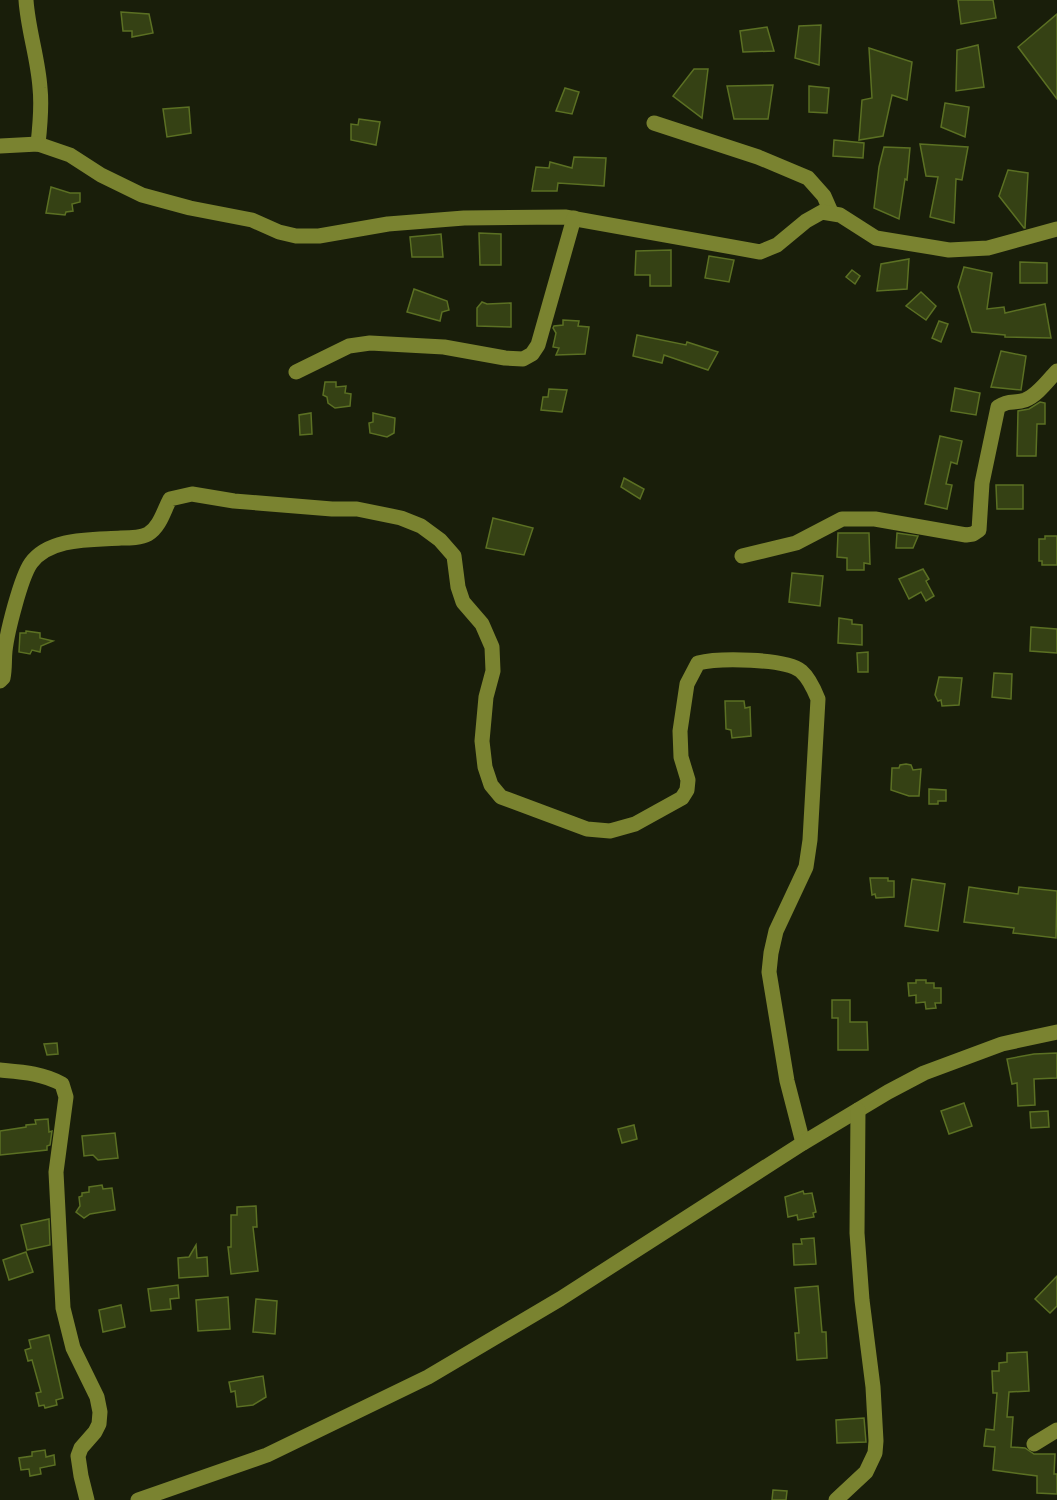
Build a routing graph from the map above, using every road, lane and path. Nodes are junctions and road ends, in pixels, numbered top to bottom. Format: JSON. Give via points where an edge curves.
{"nodes":[{"id":1,"x":26,"y":0,"type":"edge"},
{"id":2,"x":654,"y":123,"type":"dead end"},
{"id":3,"x":38,"y":144,"type":"junction"},
{"id":4,"x":0,"y":146,"type":"edge"},
{"id":5,"x":831,"y":212,"type":"junction"},
{"id":6,"x":574,"y":218,"type":"junction"},
{"id":7,"x":1057,"y":230,"type":"edge"},
{"id":8,"x":1057,"y":371,"type":"edge"},
{"id":9,"x":296,"y":372,"type":"dead end"},
{"id":10,"x":742,"y":556,"type":"dead end"},
{"id":11,"x":0,"y":681,"type":"edge"},
{"id":12,"x":1057,"y":1032,"type":"edge"},
{"id":13,"x":0,"y":1070,"type":"edge"},
{"id":14,"x":858,"y":1110,"type":"junction"},
{"id":15,"x":803,"y":1143,"type":"junction"},
{"id":16,"x":1057,"y":1430,"type":"edge"},
{"id":17,"x":1034,"y":1444,"type":"dead end"},
{"id":18,"x":87,"y":1500,"type":"edge"},
{"id":19,"x":138,"y":1500,"type":"edge"},
{"id":20,"x":836,"y":1500,"type":"edge"}],
"edges":[{"from":1,"to":3,"type":"street","via":[[40,89]]},
{"from":2,"to":5,"type":"street","via":[[808,178],[824,196]]},
{"from":3,"to":4,"type":"street"},
{"from":3,"to":6,"type":"street","via":[[70,155],[142,195],[252,220],[296,236],[464,218]]},
{"from":5,"to":6,"type":"street","via":[[822,212],[777,245],[760,252]]},
{"from":5,"to":7,"type":"street","via":[[876,238],[949,250],[988,248]]},
{"from":6,"to":9,"type":"street","via":[[538,345],[523,359],[444,347],[370,343],[349,346]]},
{"from":8,"to":10,"type":"street","via":[[1029,399],[1007,401],[998,407],[982,483],[979,530],[973,534],[875,519],[842,519],[796,543]]},
{"from":11,"to":15,"type":"street","via":[[10,627],[31,563],[47,548],[148,534],[170,499],[192,495],[357,509],[401,518],[440,540],[454,555],[463,602],[482,624],[492,647],[493,671],[482,741],[491,785],[501,797],[586,830],[610,831],[635,824],[682,798],[688,780],[681,757],[680,731],[687,684],[698,663],[783,663],[800,671],[812,684],[818,699],[810,840],[806,867],[776,931],[769,972],[787,1081]]},
{"from":12,"to":14,"type":"street","via":[[961,1058],[924,1073]]},
{"from":13,"to":18,"type":"street","via":[[51,1078],[62,1084],[66,1097],[56,1172],[63,1308],[69,1336],[100,1412],[99,1424],[78,1456]]},
{"from":14,"to":15,"type":"street"},
{"from":14,"to":20,"type":"street","via":[[857,1233],[876,1442],[866,1473]]},
{"from":15,"to":19,"type":"street","via":[[560,1299],[428,1377],[267,1455]]},
{"from":16,"to":17,"type":"street"}]}
